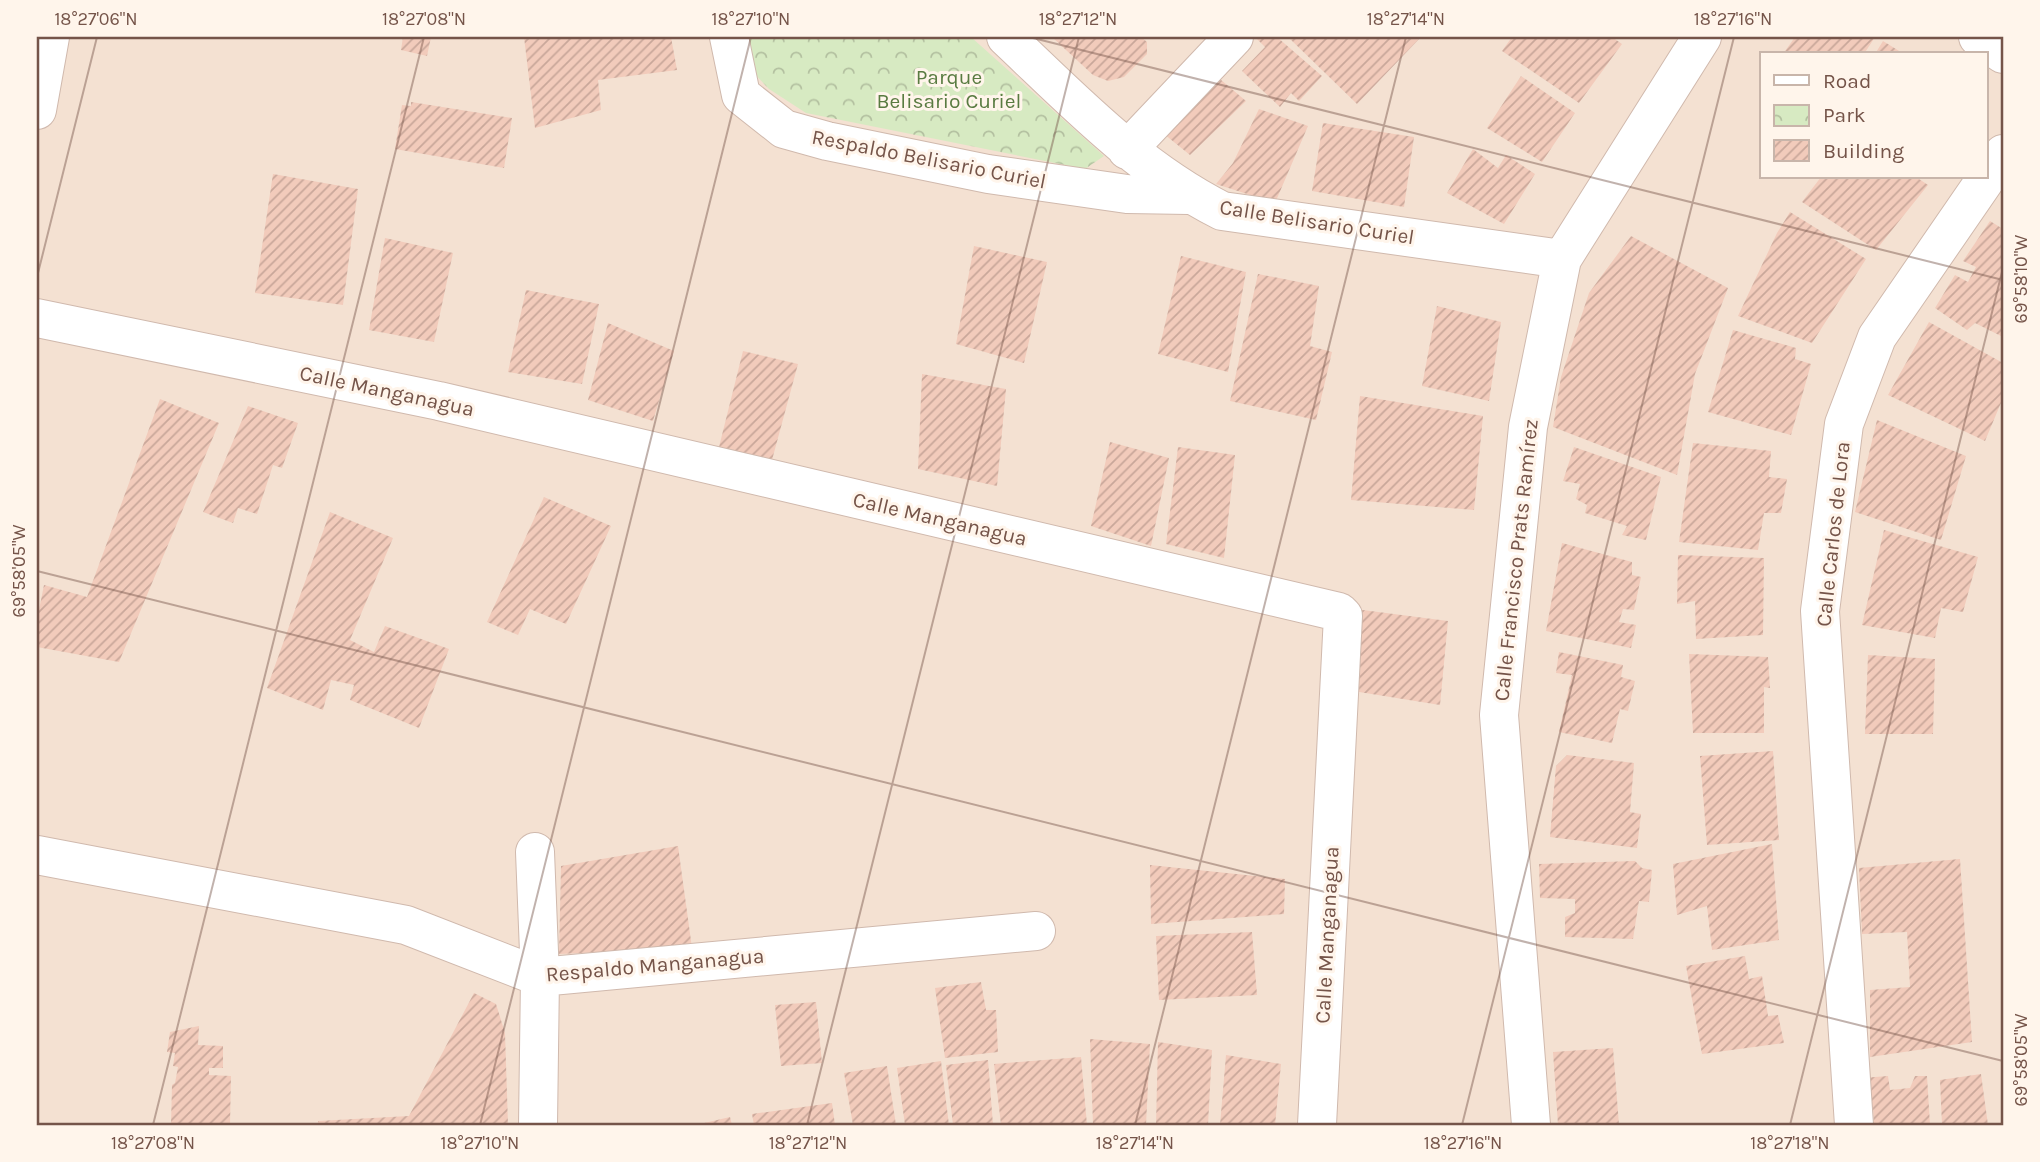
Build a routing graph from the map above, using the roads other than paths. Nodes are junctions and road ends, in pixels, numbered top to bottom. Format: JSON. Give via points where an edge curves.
{"nodes":[{"id":1,"x":50,"y":37,"type":"edge"},
{"id":2,"x":729,"y":37,"type":"edge"},
{"id":3,"x":1006,"y":37,"type":"edge"},
{"id":4,"x":1234,"y":37,"type":"edge"},
{"id":5,"x":1702,"y":37,"type":"edge"},
{"id":6,"x":1978,"y":37,"type":"edge"},
{"id":7,"x":2003,"y":54,"type":"edge"},
{"id":8,"x":37,"y":110,"type":"edge"},
{"id":9,"x":1127,"y":150,"type":"junction"},
{"id":10,"x":2003,"y":154,"type":"edge"},
{"id":11,"x":1988,"y":176,"type":"edge"},
{"id":12,"x":1986,"y":178,"type":"edge"},
{"id":13,"x":1189,"y":194,"type":"junction"},
{"id":14,"x":1562,"y":260,"type":"junction"},
{"id":15,"x":37,"y":318,"type":"edge"},
{"id":16,"x":535,"y":852,"type":"dead end"},
{"id":17,"x":37,"y":855,"type":"edge"},
{"id":18,"x":1036,"y":931,"type":"dead end"},
{"id":19,"x":540,"y":977,"type":"junction"},
{"id":20,"x":538,"y":1125,"type":"edge"},
{"id":21,"x":1317,"y":1125,"type":"edge"},
{"id":22,"x":1531,"y":1125,"type":"edge"},
{"id":23,"x":1854,"y":1125,"type":"edge"}],
"edges":[{"from":1,"to":8,"type":"street"},
{"from":2,"to":13,"type":"street","name":"Respaldo Belisario Curiel","via":[[741,95],[784,130],[988,174],[1127,194]]},
{"from":3,"to":9,"type":"street","name":"Calle Belisario Curiel"},
{"from":4,"to":9,"type":"street"},
{"from":5,"to":14,"type":"street","name":"Calle Francisco Prats Ramírez"},
{"from":6,"to":7,"type":"street"},
{"from":9,"to":13,"type":"street","name":"Calle Belisario Curiel"},
{"from":10,"to":11,"type":"street","name":"Calle Carlos de Lora"},
{"from":12,"to":23,"type":"street","name":"Calle Carlos de Lora","via":[[1877,337],[1844,424],[1821,611]]},
{"from":13,"to":14,"type":"street","name":"Calle Belisario Curiel","via":[[1222,211]]},
{"from":14,"to":22,"type":"street","name":"Calle Francisco Prats Ramírez","via":[[1528,427],[1499,715]]},
{"from":15,"to":21,"type":"street","name":"Calle Manganagua","via":[[439,401],[1339,612],[1343,617]]},
{"from":16,"to":19,"type":"street"},
{"from":17,"to":19,"type":"street","name":"Respaldo Manganagua","via":[[407,925]]},
{"from":18,"to":19,"type":"street","name":"Respaldo Manganagua"},
{"from":19,"to":20,"type":"street"}]}
